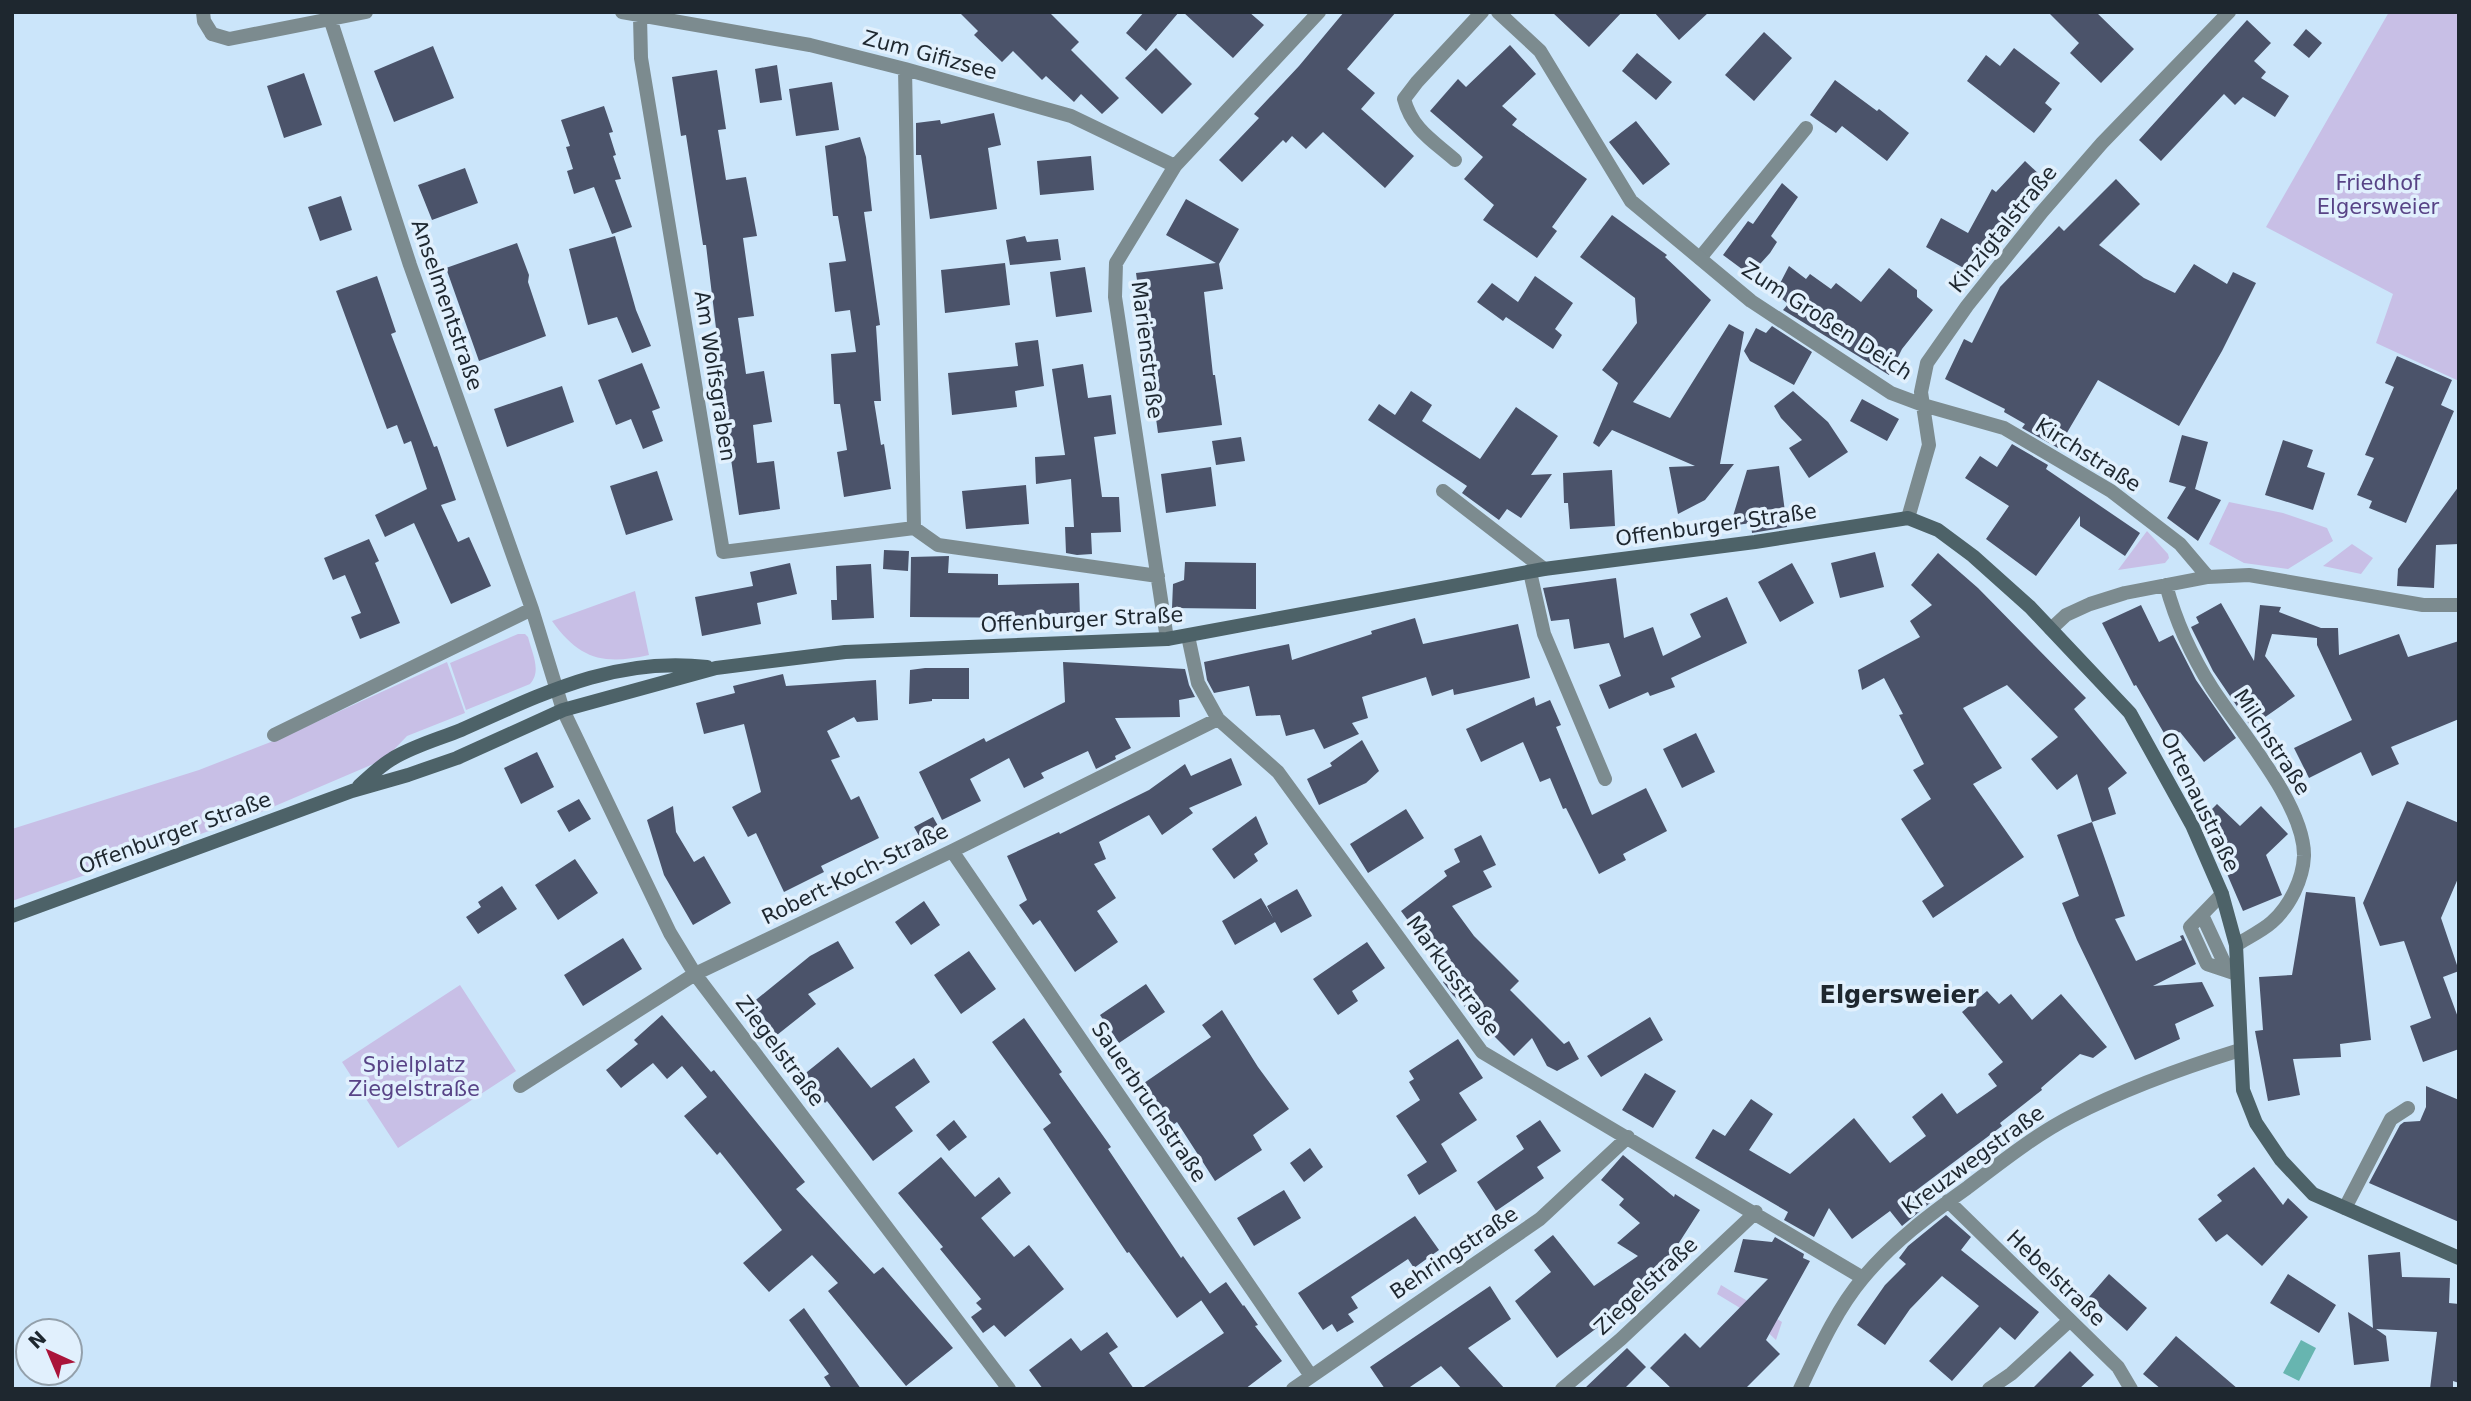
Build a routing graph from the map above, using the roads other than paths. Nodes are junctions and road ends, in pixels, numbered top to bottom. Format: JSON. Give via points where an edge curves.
{"nodes":[{"id":1,"x":202,"y":12,"type":"edge"},
{"id":2,"x":366,"y":12,"type":"edge"},
{"id":3,"x":622,"y":12,"type":"edge"},
{"id":4,"x":1482,"y":12,"type":"edge"},
{"id":5,"x":1498,"y":12,"type":"edge"},
{"id":6,"x":2229,"y":12,"type":"edge"},
{"id":7,"x":1315,"y":13,"type":"edge"},
{"id":8,"x":328,"y":15,"type":"edge"},
{"id":9,"x":640,"y":17,"type":"junction"},
{"id":10,"x":905,"y":69,"type":"junction"},
{"id":11,"x":1806,"y":128,"type":"dead end"},
{"id":12,"x":1455,"y":160,"type":"dead end"},
{"id":13,"x":1175,"y":166,"type":"junction"},
{"id":14,"x":1700,"y":258,"type":"junction"},
{"id":15,"x":1923,"y":405,"type":"junction"},
{"id":16,"x":1443,"y":491,"type":"dead end"},
{"id":17,"x":1908,"y":518,"type":"junction"},
{"id":18,"x":914,"y":528,"type":"junction"},
{"id":19,"x":1537,"y":571,"type":"junction"},
{"id":20,"x":1158,"y":576,"type":"junction"},
{"id":21,"x":2208,"y":577,"type":"junction"},
{"id":22,"x":2166,"y":585,"type":"junction"},
{"id":23,"x":2459,"y":605,"type":"edge"},
{"id":24,"x":532,"y":609,"type":"junction"},
{"id":25,"x":2051,"y":629,"type":"junction"},
{"id":26,"x":1188,"y":636,"type":"junction"},
{"id":27,"x":1167,"y":639,"type":"junction"},
{"id":28,"x":716,"y":668,"type":"junction"},
{"id":29,"x":555,"y":689,"type":"junction"},
{"id":30,"x":563,"y":710,"type":"junction"},
{"id":31,"x":1218,"y":719,"type":"junction"},
{"id":32,"x":274,"y":735,"type":"dead end"},
{"id":33,"x":1605,"y":779,"type":"dead end"},
{"id":34,"x":352,"y":791,"type":"junction"},
{"id":35,"x":952,"y":851,"type":"junction"},
{"id":36,"x":2222,"y":894,"type":"junction"},
{"id":37,"x":12,"y":916,"type":"edge"},
{"id":38,"x":2236,"y":945,"type":"junction"},
{"id":39,"x":2232,"y":972,"type":"junction"},
{"id":40,"x":695,"y":974,"type":"junction"},
{"id":41,"x":2240,"y":1050,"type":"junction"},
{"id":42,"x":520,"y":1086,"type":"dead end"},
{"id":43,"x":2407,"y":1108,"type":"dead end"},
{"id":44,"x":1628,"y":1137,"type":"junction"},
{"id":45,"x":1948,"y":1201,"type":"junction"},
{"id":46,"x":2345,"y":1208,"type":"junction"},
{"id":47,"x":1756,"y":1212,"type":"junction"},
{"id":48,"x":2459,"y":1258,"type":"edge"},
{"id":49,"x":1863,"y":1278,"type":"junction"},
{"id":50,"x":2069,"y":1321,"type":"junction"},
{"id":51,"x":1311,"y":1376,"type":"junction"},
{"id":52,"x":1009,"y":1389,"type":"edge"},
{"id":53,"x":1293,"y":1389,"type":"edge"},
{"id":54,"x":1562,"y":1389,"type":"edge"},
{"id":55,"x":1800,"y":1389,"type":"edge"},
{"id":56,"x":1989,"y":1389,"type":"edge"},
{"id":57,"x":2131,"y":1389,"type":"edge"}],
"edges":[{"from":1,"to":8,"type":"street","via":[[212,34],[229,39]]},
{"from":2,"to":8,"type":"street"},
{"from":3,"to":9,"type":"street","name":"Zum Gifizsee"},
{"from":4,"to":12,"type":"street","via":[[1404,99],[1417,126]]},
{"from":5,"to":14,"type":"street","name":"Zum Großen Deich","via":[[1540,51],[1632,201]]},
{"from":6,"to":15,"type":"street","name":"Kinzigtalstraße","via":[[2102,143],[1967,306],[1927,363]]},
{"from":7,"to":13,"type":"street","name":"Marienstraße"},
{"from":8,"to":24,"type":"street","name":"Anselmentstraße","via":[[410,265]]},
{"from":9,"to":10,"type":"street","name":"Zum Gifizsee","via":[[810,45]]},
{"from":9,"to":18,"type":"street","name":"Am Wolfsgraben","via":[[640,58],[723,552]]},
{"from":10,"to":13,"type":"street","name":"Zum Gifizsee","via":[[1070,116]]},
{"from":10,"to":18,"type":"street"},
{"from":11,"to":14,"type":"street"},
{"from":13,"to":20,"type":"street","name":"Marienstraße","via":[[1116,263],[1115,297]]},
{"from":14,"to":15,"type":"street","name":"Zum Großen Deich","via":[[1762,308],[1891,393]]},
{"from":15,"to":17,"type":"street","name":"Kinzigtalstraße","via":[[1929,445]]},
{"from":15,"to":21,"type":"street","name":"Kirchstraße","via":[[2004,428],[2111,491],[2180,544]]},
{"from":16,"to":19,"type":"street"},
{"from":17,"to":19,"type":"street","name":"Offenburger Straße"},
{"from":17,"to":25,"type":"street","name":"Ortenaustraße","via":[[1938,530],[1973,556]]},
{"from":18,"to":20,"type":"street","via":[[937,545]]},
{"from":19,"to":26,"type":"street","name":"Offenburger Straße"},
{"from":19,"to":33,"type":"street","via":[[1544,634]]},
{"from":20,"to":27,"type":"street","name":"Marienstraße"},
{"from":21,"to":22,"type":"street"},
{"from":21,"to":23,"type":"street","via":[[2249,575],[2423,605]]},
{"from":22,"to":25,"type":"street","via":[[2090,604],[2066,615]]},
{"from":22,"to":38,"type":"street","name":"Milchstraße","via":[[2187,645],[2286,799],[2302,834],[2304,856],[2295,892],[2272,922]]},
{"from":24,"to":29,"type":"street","name":"Anselmentstraße"},
{"from":24,"to":32,"type":"street"},
{"from":25,"to":36,"type":"street","name":"Ortenaustraße","via":[[2130,713],[2192,825]]},
{"from":26,"to":27,"type":"street","name":"Offenburger Straße"},
{"from":26,"to":31,"type":"street","name":"Markusstraße","via":[[1198,683]]},
{"from":27,"to":28,"type":"street","name":"Offenburger Straße","via":[[845,652]]},
{"from":28,"to":29,"type":"street","name":"Offenburger Straße","via":[[684,664],[633,667]]},
{"from":28,"to":30,"type":"street","name":"Offenburger Straße"},
{"from":29,"to":30,"type":"street"},
{"from":29,"to":34,"type":"street","name":"Offenburger Straße","via":[[393,758]]},
{"from":30,"to":34,"type":"street","name":"Offenburger Straße","via":[[457,758]]},
{"from":30,"to":40,"type":"street","name":"Ziegelstraße","via":[[670,933]]},
{"from":31,"to":35,"type":"street","name":"Robert-Koch-Straße"},
{"from":31,"to":44,"type":"street","name":"Markusstraße","via":[[1278,772],[1482,1052]]},
{"from":34,"to":37,"type":"street","name":"Offenburger Straße"},
{"from":35,"to":40,"type":"street","name":"Robert-Koch-Straße"},
{"from":35,"to":51,"type":"street","name":"Sauerbruchstraße"},
{"from":36,"to":38,"type":"street","name":"Ortenaustraße"},
{"from":36,"to":39,"type":"street","via":[[2190,927],[2207,964]]},
{"from":38,"to":39,"type":"street","name":"Ortenaustraße"},
{"from":39,"to":41,"type":"street","name":"Ortenaustraße"},
{"from":40,"to":42,"type":"street","name":"Robert-Koch-Straße"},
{"from":40,"to":52,"type":"street","name":"Ziegelstraße"},
{"from":41,"to":45,"type":"street","name":"Kreuzwegstraße","via":[[2169,1072],[2069,1117]]},
{"from":41,"to":46,"type":"street","name":"Ortenaustraße","via":[[2243,1090],[2256,1123],[2281,1160],[2313,1194]]},
{"from":43,"to":46,"type":"street","via":[[2391,1119]]},
{"from":44,"to":47,"type":"street","name":"Markusstraße"},
{"from":44,"to":51,"type":"street","name":"Behringstraße","via":[[1540,1219]]},
{"from":45,"to":49,"type":"street","name":"Kreuzwegstraße","via":[[1899,1240]]},
{"from":45,"to":50,"type":"street","name":"Hebelstraße"},
{"from":46,"to":48,"type":"street","name":"Ortenaustraße"},
{"from":47,"to":49,"type":"street","name":"Markusstraße"},
{"from":47,"to":54,"type":"street","name":"Ziegelstraße"},
{"from":49,"to":55,"type":"street","name":"Kreuzwegstraße","via":[[1844,1303]]},
{"from":50,"to":56,"type":"street"},
{"from":50,"to":57,"type":"street","name":"Hebelstraße","via":[[2118,1367]]},
{"from":51,"to":53,"type":"street","name":"Behringstraße"}]}
